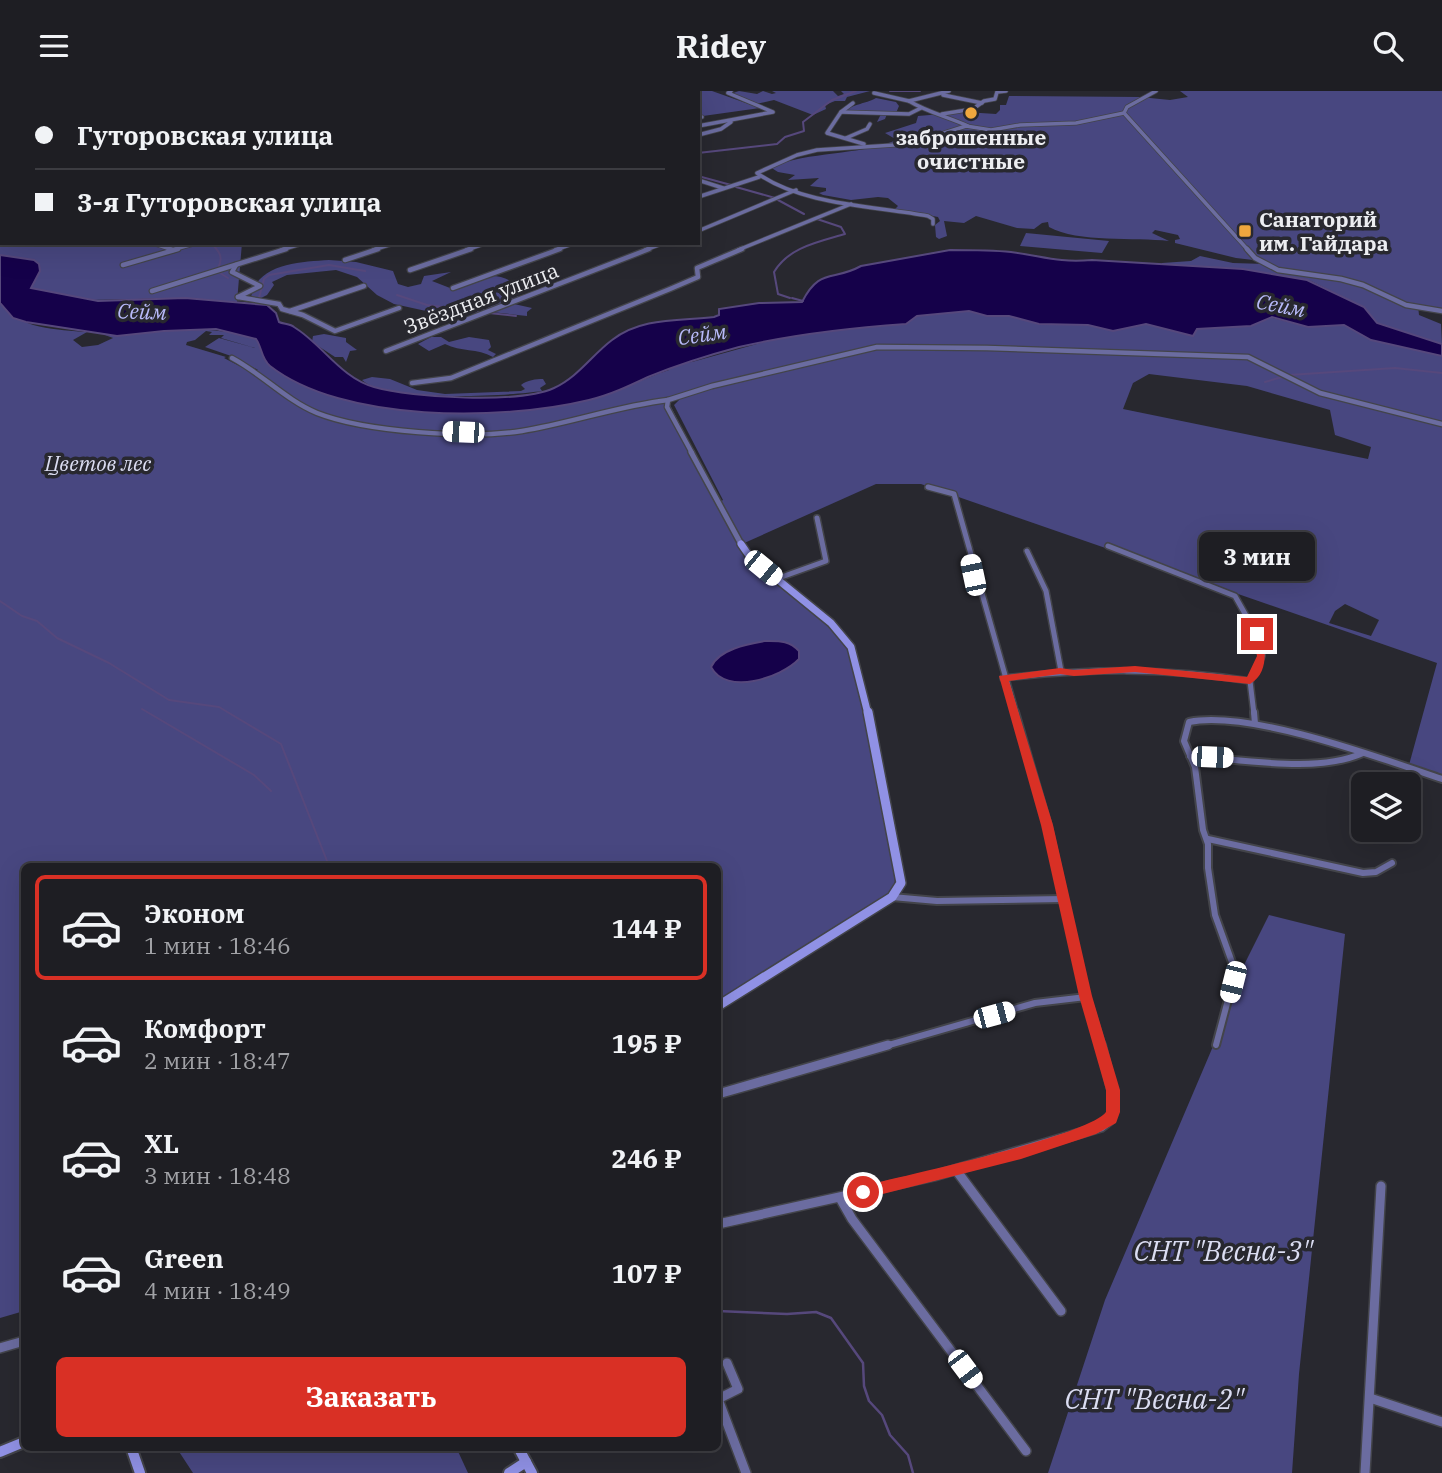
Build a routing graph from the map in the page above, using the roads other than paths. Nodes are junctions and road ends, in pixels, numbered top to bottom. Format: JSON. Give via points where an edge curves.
{"nodes":[{"id":1,"x":730,"y":91,"type":"edge"},
{"id":2,"x":949,"y":91,"type":"edge"},
{"id":3,"x":1006,"y":91,"type":"edge"},
{"id":4,"x":1157,"y":91,"type":"edge"},
{"id":5,"x":874,"y":93,"type":"edge"},
{"id":6,"x":941,"y":95,"type":"junction"},
{"id":7,"x":909,"y":101,"type":"junction"},
{"id":8,"x":853,"y":103,"type":"dead end"},
{"id":9,"x":982,"y":103,"type":"junction"},
{"id":10,"x":921,"y":108,"type":"junction"},
{"id":11,"x":841,"y":112,"type":"junction"},
{"id":12,"x":1124,"y":113,"type":"junction"},
{"id":13,"x":942,"y":114,"type":"junction"},
{"id":14,"x":733,"y":121,"type":"junction"},
{"id":15,"x":870,"y":124,"type":"dead end"},
{"id":16,"x":700,"y":126,"type":"edge"},
{"id":17,"x":970,"y":126,"type":"junction"},
{"id":18,"x":700,"y":134,"type":"edge"},
{"id":19,"x":846,"y":138,"type":"junction"},
{"id":20,"x":866,"y":145,"type":"junction"},
{"id":21,"x":759,"y":177,"type":"junction"},
{"id":22,"x":700,"y":181,"type":"edge"},
{"id":23,"x":727,"y":189,"type":"junction"},
{"id":24,"x":796,"y":190,"type":"junction"},
{"id":25,"x":700,"y":196,"type":"edge"},
{"id":26,"x":851,"y":204,"type":"junction"},
{"id":27,"x":933,"y":224,"type":"dead end"},
{"id":28,"x":700,"y":230,"type":"edge"},
{"id":29,"x":158,"y":245,"type":"edge"},
{"id":30,"x":190,"y":245,"type":"edge"},
{"id":31,"x":298,"y":245,"type":"edge"},
{"id":32,"x":388,"y":245,"type":"edge"},
{"id":33,"x":481,"y":245,"type":"edge"},
{"id":34,"x":570,"y":245,"type":"edge"},
{"id":35,"x":659,"y":245,"type":"edge"},
{"id":36,"x":174,"y":250,"type":"junction"},
{"id":37,"x":345,"y":260,"type":"dead end"},
{"id":38,"x":123,"y":265,"type":"dead end"},
{"id":39,"x":236,"y":265,"type":"junction"},
{"id":40,"x":410,"y":270,"type":"dead end"},
{"id":41,"x":364,"y":286,"type":"dead end"},
{"id":42,"x":453,"y":288,"type":"dead end"},
{"id":43,"x":152,"y":292,"type":"dead end"},
{"id":44,"x":399,"y":308,"type":"dead end"},
{"id":45,"x":290,"y":311,"type":"junction"},
{"id":46,"x":1442,"y":311,"type":"edge"},
{"id":47,"x":386,"y":351,"type":"dead end"},
{"id":48,"x":232,"y":358,"type":"dead end"},
{"id":49,"x":412,"y":383,"type":"dead end"},
{"id":50,"x":668,"y":400,"type":"junction"},
{"id":51,"x":1442,"y":424,"type":"edge"},
{"id":52,"x":928,"y":487,"type":"dead end"},
{"id":53,"x":817,"y":518,"type":"dead end"},
{"id":54,"x":741,"y":544,"type":"joint"},
{"id":55,"x":1108,"y":546,"type":"dead end"},
{"id":56,"x":1027,"y":551,"type":"dead end"},
{"id":57,"x":776,"y":579,"type":"junction"},
{"id":58,"x":1060,"y":671,"type":"junction"},
{"id":59,"x":1003,"y":678,"type":"junction"},
{"id":60,"x":1250,"y":681,"type":"junction"},
{"id":61,"x":1255,"y":724,"type":"junction"},
{"id":62,"x":1363,"y":753,"type":"junction"},
{"id":63,"x":1190,"y":755,"type":"junction"},
{"id":64,"x":1442,"y":779,"type":"edge"},
{"id":65,"x":1208,"y":839,"type":"junction"},
{"id":66,"x":1392,"y":863,"type":"dead end"},
{"id":67,"x":892,"y":897,"type":"junction"},
{"id":68,"x":1064,"y":899,"type":"junction"},
{"id":69,"x":1086,"y":996,"type":"junction"},
{"id":70,"x":721,"y":1004,"type":"edge"},
{"id":71,"x":1216,"y":1045,"type":"dead end"},
{"id":72,"x":721,"y":1093,"type":"edge"},
{"id":73,"x":956,"y":1170,"type":"junction"},
{"id":74,"x":1381,"y":1186,"type":"dead end"},
{"id":75,"x":840,"y":1198,"type":"junction"},
{"id":76,"x":721,"y":1223,"type":"edge"},
{"id":77,"x":1061,"y":1311,"type":"dead end"},
{"id":78,"x":21,"y":1342,"type":"edge"},
{"id":79,"x":0,"y":1348,"type":"edge"},
{"id":80,"x":727,"y":1363,"type":"dead end"},
{"id":81,"x":721,"y":1398,"type":"edge"},
{"id":82,"x":1370,"y":1398,"type":"junction"},
{"id":83,"x":721,"y":1407,"type":"edge"},
{"id":84,"x":1442,"y":1422,"type":"edge"},
{"id":85,"x":21,"y":1443,"type":"edge"},
{"id":86,"x":132,"y":1451,"type":"edge"},
{"id":87,"x":520,"y":1451,"type":"edge"},
{"id":88,"x":1026,"y":1451,"type":"dead end"},
{"id":89,"x":0,"y":1452,"type":"edge"},
{"id":90,"x":529,"y":1468,"type":"edge"},
{"id":91,"x":140,"y":1473,"type":"edge"},
{"id":92,"x":509,"y":1473,"type":"edge"},
{"id":93,"x":746,"y":1473,"type":"edge"},
{"id":94,"x":1365,"y":1473,"type":"edge"}],
"edges":[{"from":1,"to":14,"type":"street","via":[[773,112]]},
{"from":2,"to":6,"type":"street"},
{"from":3,"to":9,"type":"street"},
{"from":4,"to":12,"type":"street","via":[[1126,107]]},
{"from":5,"to":7,"type":"street"},
{"from":6,"to":7,"type":"street"},
{"from":6,"to":9,"type":"street"},
{"from":7,"to":10,"type":"street"},
{"from":8,"to":11,"type":"street"},
{"from":9,"to":13,"type":"street"},
{"from":10,"to":11,"type":"street","via":[[912,114]]},
{"from":10,"to":13,"type":"street"},
{"from":11,"to":19,"type":"street","via":[[827,133]]},
{"from":12,"to":17,"type":"street","via":[[1066,124],[991,130]]},
{"from":12,"to":46,"type":"street","via":[[1258,261],[1282,271],[1352,282],[1406,305]]},
{"from":13,"to":17,"type":"street"},
{"from":14,"to":16,"type":"street"},
{"from":14,"to":18,"type":"street"},
{"from":15,"to":19,"type":"street"},
{"from":17,"to":20,"type":"street","via":[[910,144]]},
{"from":19,"to":20,"type":"street"},
{"from":20,"to":21,"type":"street","via":[[805,153],[760,170]]},
{"from":21,"to":23,"type":"street"},
{"from":21,"to":24,"type":"street"},
{"from":22,"to":23,"type":"street"},
{"from":23,"to":25,"type":"street"},
{"from":24,"to":26,"type":"street"},
{"from":24,"to":28,"type":"street"},
{"from":26,"to":27,"type":"street","via":[[925,215],[932,217]]},
{"from":26,"to":49,"type":"street","via":[[707,263],[697,268],[698,277],[451,378]]},
{"from":29,"to":36,"type":"street"},
{"from":30,"to":36,"type":"street"},
{"from":31,"to":39,"type":"street"},
{"from":32,"to":37,"type":"street"},
{"from":33,"to":40,"type":"street"},
{"from":34,"to":42,"type":"street"},
{"from":35,"to":47,"type":"street","name":"Звёздная улица"},
{"from":36,"to":38,"type":"street"},
{"from":39,"to":43,"type":"street"},
{"from":39,"to":45,"type":"street","via":[[232,272],[260,286],[238,296],[279,304]]},
{"from":41,"to":45,"type":"street"},
{"from":44,"to":45,"type":"street","via":[[335,331]]},
{"from":48,"to":50,"type":"street","via":[[314,412],[393,428],[519,431]]},
{"from":50,"to":51,"type":"street","via":[[877,347],[987,348],[1248,357],[1320,393]]},
{"from":50,"to":54,"type":"street","via":[[667,407]]},
{"from":52,"to":59,"type":"street","via":[[954,494]]},
{"from":53,"to":57,"type":"street","via":[[826,561]]},
{"from":54,"to":57,"type":"street"},
{"from":55,"to":60,"type":"street","via":[[1235,596],[1262,645]]},
{"from":56,"to":58,"type":"street","via":[[1046,591]]},
{"from":57,"to":67,"type":"street","via":[[831,623],[851,646],[901,869],[901,883]]},
{"from":58,"to":59,"type":"street"},
{"from":58,"to":60,"type":"street","via":[[1150,670]]},
{"from":59,"to":68,"type":"street"},
{"from":60,"to":61,"type":"street"},
{"from":61,"to":62,"type":"street"},
{"from":61,"to":63,"type":"street","via":[[1190,720],[1184,736]]},
{"from":62,"to":63,"type":"street","via":[[1349,761],[1319,763]]},
{"from":62,"to":64,"type":"street"},
{"from":63,"to":65,"type":"street"},
{"from":65,"to":66,"type":"street","via":[[1363,873]]},
{"from":65,"to":71,"type":"street","via":[[1215,915],[1233,965],[1233,982]]},
{"from":67,"to":68,"type":"street","via":[[950,902]]},
{"from":67,"to":70,"type":"street"},
{"from":68,"to":69,"type":"street"},
{"from":69,"to":72,"type":"street","via":[[1035,1003]]},
{"from":69,"to":73,"type":"street","via":[[1113,1090],[1111,1119],[1096,1128]]},
{"from":73,"to":75,"type":"street"},
{"from":73,"to":77,"type":"street"},
{"from":74,"to":82,"type":"street"},
{"from":75,"to":76,"type":"street"},
{"from":75,"to":88,"type":"street"},
{"from":78,"to":79,"type":"street"},
{"from":80,"to":81,"type":"street","via":[[738,1389]]},
{"from":82,"to":84,"type":"street"},
{"from":82,"to":94,"type":"street"},
{"from":83,"to":93,"type":"street"},
{"from":85,"to":89,"type":"street"},
{"from":86,"to":91,"type":"street"},
{"from":87,"to":90,"type":"street"},
{"from":90,"to":92,"type":"street"}]}
